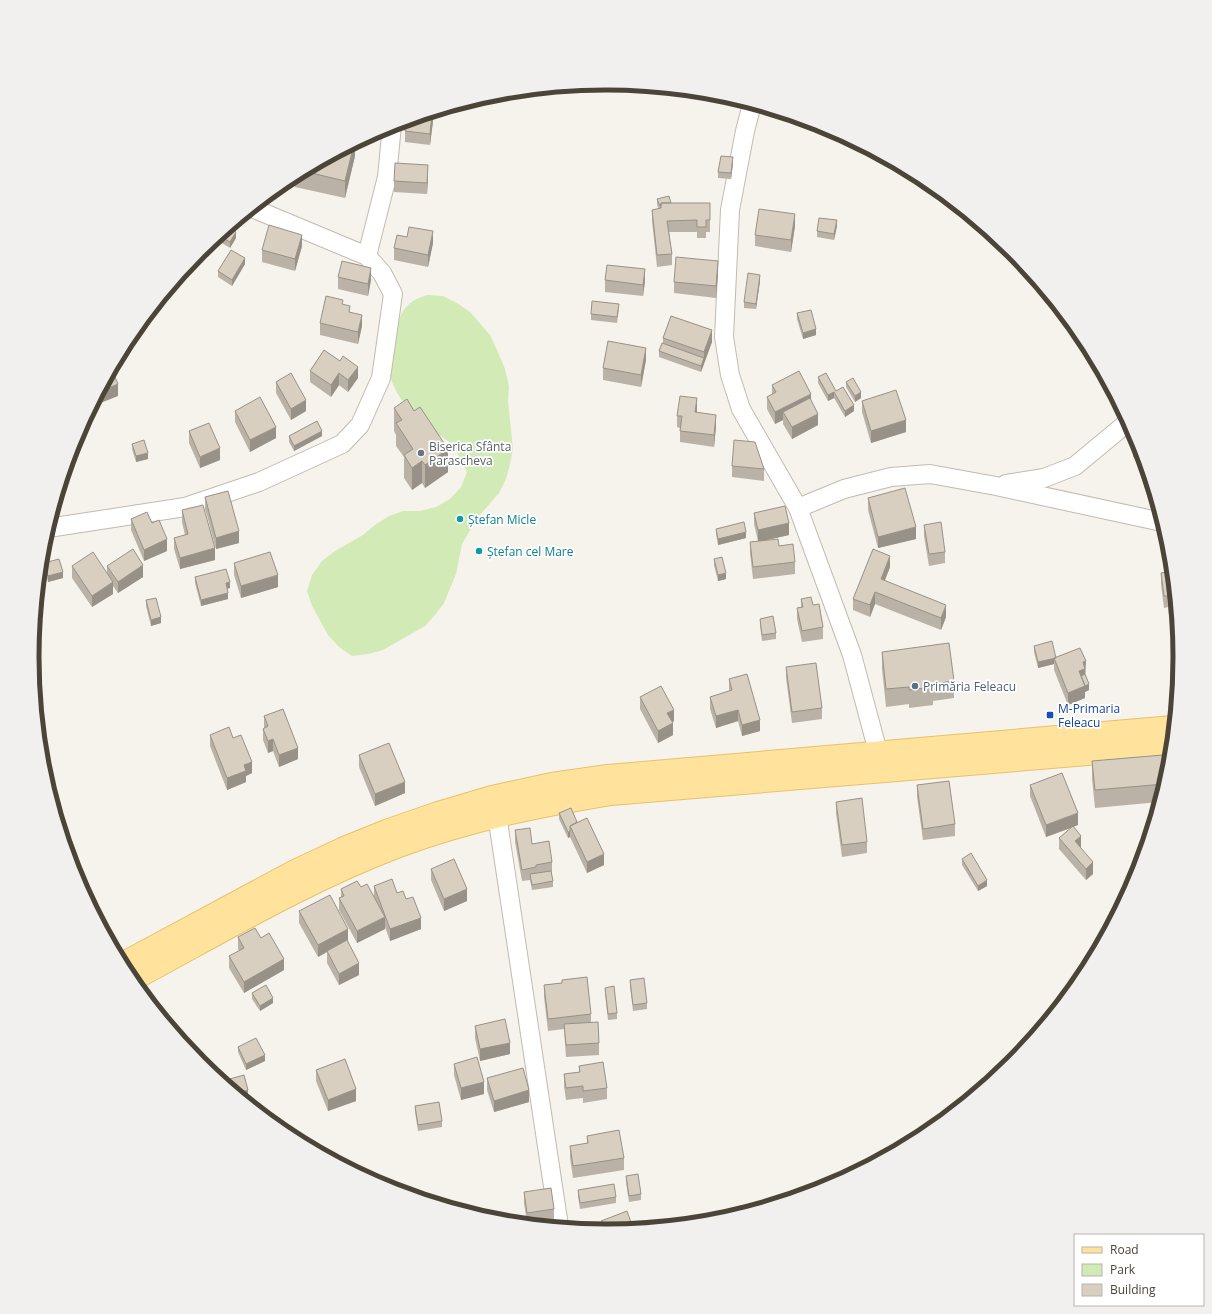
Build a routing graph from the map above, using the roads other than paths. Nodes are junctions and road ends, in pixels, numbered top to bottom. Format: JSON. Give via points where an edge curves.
{"nodes":[{"id":1,"x":751,"y":109,"type":"edge"},
{"id":2,"x":391,"y":132,"type":"edge"},
{"id":3,"x":257,"y":210,"type":"edge"},
{"id":4,"x":367,"y":256,"type":"junction"},
{"id":5,"x":1124,"y":426,"type":"edge"},
{"id":6,"x":996,"y":486,"type":"junction"},
{"id":7,"x":798,"y":508,"type":"junction"},
{"id":8,"x":1156,"y":521,"type":"edge"},
{"id":9,"x":54,"y":527,"type":"edge"},
{"id":10,"x":1168,"y":727,"type":"edge"},
{"id":11,"x":1165,"y":747,"type":"edge"},
{"id":12,"x":878,"y":752,"type":"junction"},
{"id":13,"x":497,"y":815,"type":"junction"},
{"id":14,"x":128,"y":961,"type":"edge"},
{"id":15,"x":138,"y":977,"type":"edge"},
{"id":16,"x":558,"y":1222,"type":"edge"}],
"edges":[{"from":1,"to":7,"type":"street","via":[[730,210],[724,337],[730,375],[741,408]]},
{"from":2,"to":4,"type":"street","via":[[387,177]]},
{"from":3,"to":4,"type":"street"},
{"from":4,"to":9,"type":"street","via":[[382,273],[393,294],[381,378],[360,425],[342,444],[259,482],[185,507]]},
{"from":5,"to":6,"type":"street","via":[[1075,466],[1044,478]]},
{"from":6,"to":7,"type":"street","via":[[930,474],[891,477],[844,490]]},
{"from":6,"to":8,"type":"street"},
{"from":7,"to":12,"type":"street","via":[[852,655]]},
{"from":10,"to":12,"type":"main road"},
{"from":11,"to":13,"type":"main road","via":[[611,794]]},
{"from":12,"to":14,"type":"main road","via":[[608,776],[552,784],[492,797],[410,822],[342,849],[295,871]]},
{"from":13,"to":15,"type":"main road","via":[[400,846],[350,866]]},
{"from":13,"to":16,"type":"street"}]}
